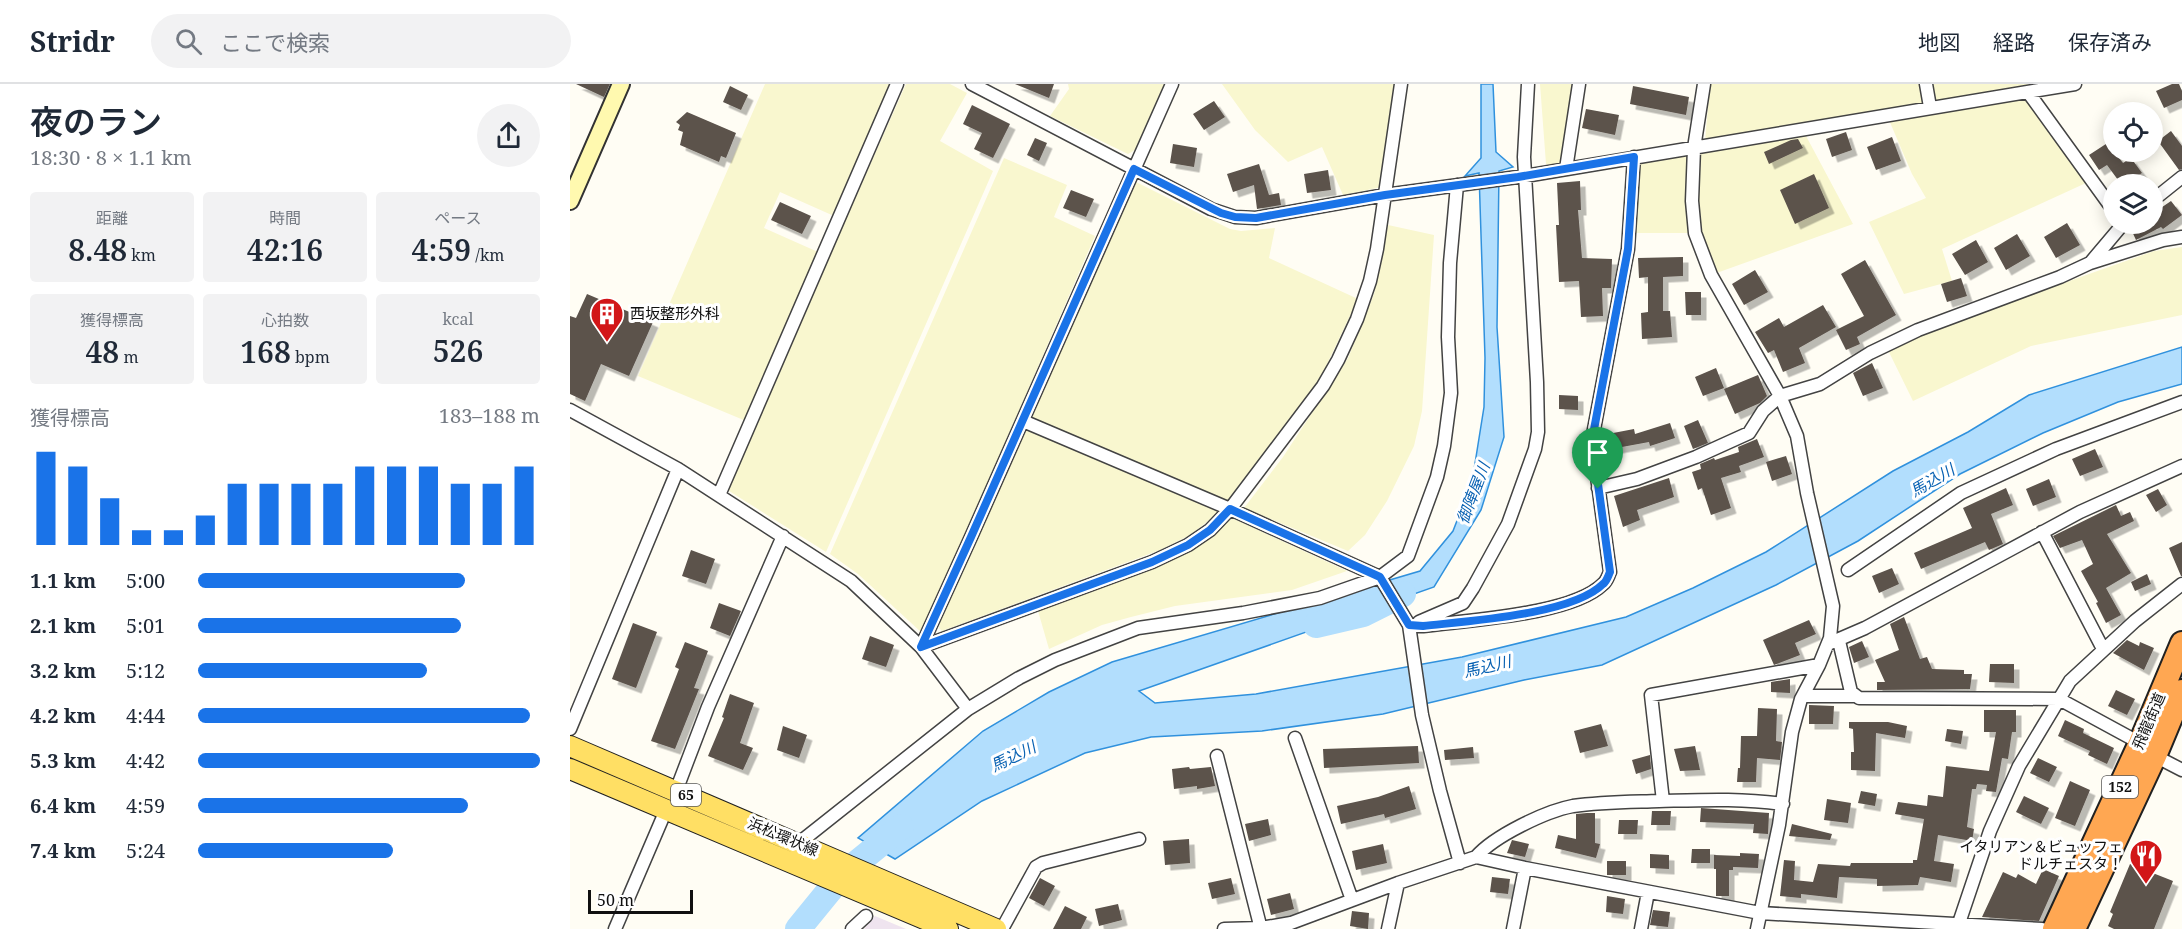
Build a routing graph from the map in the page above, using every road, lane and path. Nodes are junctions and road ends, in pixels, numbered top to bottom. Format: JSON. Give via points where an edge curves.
{"nodes":[{"id":1,"x":621,"y":84,"type":"edge"},
{"id":2,"x":897,"y":84,"type":"edge"},
{"id":3,"x":972,"y":84,"type":"edge"},
{"id":4,"x":1172,"y":84,"type":"edge"},
{"id":5,"x":1401,"y":84,"type":"edge"},
{"id":6,"x":1528,"y":84,"type":"edge"},
{"id":7,"x":1579,"y":84,"type":"edge"},
{"id":8,"x":1704,"y":84,"type":"edge"},
{"id":9,"x":1926,"y":84,"type":"edge"},
{"id":10,"x":2075,"y":84,"type":"edge"},
{"id":11,"x":2028,"y":92,"type":"junction"},
{"id":12,"x":1930,"y":107,"type":"junction"},
{"id":13,"x":1694,"y":148,"type":"junction"},
{"id":14,"x":1634,"y":157,"type":"junction"},
{"id":15,"x":1134,"y":169,"type":"junction"},
{"id":16,"x":1566,"y":169,"type":"junction"},
{"id":17,"x":1522,"y":176,"type":"junction"},
{"id":18,"x":2182,"y":177,"type":"edge"},
{"id":19,"x":1461,"y":185,"type":"junction"},
{"id":20,"x":2163,"y":192,"type":"edge"},
{"id":21,"x":1385,"y":195,"type":"junction"},
{"id":22,"x":2103,"y":196,"type":"edge"},
{"id":23,"x":570,"y":201,"type":"edge"},
{"id":24,"x":2115,"y":234,"type":"edge"},
{"id":25,"x":2182,"y":237,"type":"edge"},
{"id":26,"x":2090,"y":263,"type":"junction"},
{"id":27,"x":1780,"y":396,"type":"junction"},
{"id":28,"x":2182,"y":402,"type":"edge"},
{"id":29,"x":571,"y":410,"type":"edge"},
{"id":30,"x":1023,"y":422,"type":"junction"},
{"id":31,"x":2182,"y":466,"type":"edge"},
{"id":32,"x":678,"y":469,"type":"junction"},
{"id":33,"x":1598,"y":489,"type":"junction"},
{"id":34,"x":719,"y":495,"type":"junction"},
{"id":35,"x":1230,"y":509,"type":"junction"},
{"id":36,"x":2042,"y":532,"type":"junction"},
{"id":37,"x":783,"y":536,"type":"junction"},
{"id":38,"x":1848,"y":570,"type":"dead end"},
{"id":39,"x":1380,"y":577,"type":"junction"},
{"id":40,"x":2182,"y":584,"type":"edge"},
{"id":41,"x":1410,"y":631,"type":"junction"},
{"id":42,"x":1834,"y":643,"type":"junction"},
{"id":43,"x":2182,"y":643,"type":"edge"},
{"id":44,"x":921,"y":647,"type":"junction"},
{"id":45,"x":2103,"y":649,"type":"junction"},
{"id":46,"x":1819,"y":665,"type":"junction"},
{"id":47,"x":2182,"y":691,"type":"edge"},
{"id":48,"x":1803,"y":696,"type":"junction"},
{"id":49,"x":1856,"y":696,"type":"junction"},
{"id":50,"x":2059,"y":699,"type":"junction"},
{"id":51,"x":968,"y":709,"type":"junction"},
{"id":52,"x":570,"y":729,"type":"edge"},
{"id":53,"x":1295,"y":738,"type":"dead end"},
{"id":54,"x":570,"y":746,"type":"edge"},
{"id":55,"x":2148,"y":749,"type":"junction"},
{"id":56,"x":1217,"y":756,"type":"dead end"},
{"id":57,"x":570,"y":769,"type":"edge"},
{"id":58,"x":2182,"y":770,"type":"edge"},
{"id":59,"x":676,"y":791,"type":"junction"},
{"id":60,"x":1663,"y":801,"type":"junction"},
{"id":61,"x":1783,"y":804,"type":"junction"},
{"id":62,"x":666,"y":810,"type":"junction"},
{"id":63,"x":1140,"y":839,"type":"dead end"},
{"id":64,"x":800,"y":844,"type":"junction"},
{"id":65,"x":1476,"y":857,"type":"junction"},
{"id":66,"x":1460,"y":863,"type":"junction"},
{"id":67,"x":1525,"y":868,"type":"junction"},
{"id":68,"x":1398,"y":883,"type":"junction"},
{"id":69,"x":1648,"y":892,"type":"junction"},
{"id":70,"x":1352,"y":900,"type":"junction"},
{"id":71,"x":1760,"y":913,"type":"junction"},
{"id":72,"x":866,"y":916,"type":"dead end"},
{"id":73,"x":1958,"y":927,"type":"edge"},
{"id":74,"x":1261,"y":928,"type":"edge"},
{"id":75,"x":615,"y":929,"type":"edge"},
{"id":76,"x":852,"y":929,"type":"edge"},
{"id":77,"x":948,"y":929,"type":"edge"},
{"id":78,"x":996,"y":929,"type":"edge"},
{"id":79,"x":1002,"y":929,"type":"edge"},
{"id":80,"x":1224,"y":929,"type":"edge"},
{"id":81,"x":1388,"y":929,"type":"edge"},
{"id":82,"x":1513,"y":929,"type":"edge"},
{"id":83,"x":1641,"y":929,"type":"edge"},
{"id":84,"x":1757,"y":929,"type":"edge"},
{"id":85,"x":2042,"y":929,"type":"edge"},
{"id":86,"x":2054,"y":929,"type":"edge"},
{"id":87,"x":2074,"y":929,"type":"edge"}],
"edges":[{"from":1,"to":23,"type":"street"},
{"from":2,"to":34,"type":"street"},
{"from":3,"to":15,"type":"street"},
{"from":4,"to":15,"type":"street"},
{"from":5,"to":21,"type":"street"},
{"from":6,"to":17,"type":"street"},
{"from":7,"to":16,"type":"street"},
{"from":8,"to":13,"type":"street"},
{"from":9,"to":12,"type":"street"},
{"from":10,"to":11,"type":"street"},
{"from":11,"to":12,"type":"street"},
{"from":11,"to":22,"type":"street"},
{"from":12,"to":13,"type":"street"},
{"from":13,"to":14,"type":"street"},
{"from":13,"to":27,"type":"street","via":[[1695,233],[1711,275]]},
{"from":14,"to":16,"type":"street"},
{"from":14,"to":33,"type":"street","via":[[1628,249],[1592,440]]},
{"from":15,"to":21,"type":"street","via":[[1211,209],[1235,217],[1263,217]]},
{"from":15,"to":30,"type":"street"},
{"from":16,"to":17,"type":"street"},
{"from":17,"to":19,"type":"street"},
{"from":17,"to":41,"type":"street","via":[[1537,382],[1535,449],[1508,524],[1463,603]]},
{"from":18,"to":20,"type":"street"},
{"from":19,"to":21,"type":"street"},
{"from":19,"to":39,"type":"street","via":[[1450,263],[1451,393],[1444,446],[1408,556]]},
{"from":21,"to":35,"type":"street","via":[[1370,281],[1350,337],[1323,386]]},
{"from":24,"to":26,"type":"street"},
{"from":25,"to":26,"type":"street"},
{"from":26,"to":27,"type":"street","via":[[1918,330],[1870,353],[1820,384]]},
{"from":27,"to":33,"type":"street","via":[[1763,411],[1749,434],[1637,479]]},
{"from":27,"to":42,"type":"street","via":[[1797,436],[1833,606]]},
{"from":28,"to":38,"type":"street","via":[[2056,449],[1961,493]]},
{"from":29,"to":32,"type":"street"},
{"from":30,"to":35,"type":"street"},
{"from":30,"to":44,"type":"street"},
{"from":31,"to":36,"type":"street"},
{"from":32,"to":34,"type":"street"},
{"from":32,"to":52,"type":"street"},
{"from":33,"to":41,"type":"street","via":[[1610,572],[1605,583],[1591,593],[1534,612]]},
{"from":34,"to":37,"type":"street"},
{"from":35,"to":39,"type":"street"},
{"from":35,"to":44,"type":"street","via":[[1188,545],[1152,562]]},
{"from":36,"to":42,"type":"street"},
{"from":36,"to":45,"type":"street"},
{"from":37,"to":44,"type":"street","via":[[851,581]]},
{"from":37,"to":59,"type":"street"},
{"from":39,"to":41,"type":"street"},
{"from":39,"to":51,"type":"street","via":[[1299,603],[1138,628],[1046,664]]},
{"from":40,"to":45,"type":"street"},
{"from":41,"to":66,"type":"street","via":[[1422,715]]},
{"from":42,"to":46,"type":"street"},
{"from":42,"to":49,"type":"street","via":[[1851,692]]},
{"from":43,"to":55,"type":"highway","name":"飛龍街道","number":"152"},
{"from":44,"to":51,"type":"street"},
{"from":45,"to":50,"type":"street","via":[[2070,681]]},
{"from":46,"to":48,"type":"street"},
{"from":46,"to":60,"type":"street","via":[[1651,695]]},
{"from":47,"to":55,"type":"highway","name":"飛龍街道","number":"152"},
{"from":48,"to":49,"type":"street"},
{"from":48,"to":61,"type":"street","via":[[1792,732]]},
{"from":49,"to":50,"type":"street"},
{"from":50,"to":55,"type":"street"},
{"from":50,"to":73,"type":"street","via":[[2014,777],[1990,831]]},
{"from":51,"to":64,"type":"street"},
{"from":53,"to":70,"type":"street"},
{"from":54,"to":59,"type":"main road","name":"浜松環状線","number":"65"},
{"from":55,"to":58,"type":"street"},
{"from":55,"to":86,"type":"highway","name":"飛龍街道","number":"152"},
{"from":55,"to":87,"type":"highway","name":"飛龍街道","number":"152"},
{"from":56,"to":74,"type":"street"},
{"from":57,"to":62,"type":"main road","name":"浜松環状線","number":"65"},
{"from":59,"to":64,"type":"main road","name":"浜松環状線","number":"65"},
{"from":60,"to":61,"type":"street","via":[[1753,800]]},
{"from":60,"to":65,"type":"street","via":[[1565,808],[1516,830]]},
{"from":61,"to":71,"type":"street"},
{"from":62,"to":75,"type":"street"},
{"from":62,"to":77,"type":"main road","name":"浜松環状線","number":"65"},
{"from":63,"to":79,"type":"street","via":[[1042,862]]},
{"from":64,"to":78,"type":"main road","name":"浜松環状線","number":"65"},
{"from":65,"to":66,"type":"street"},
{"from":65,"to":67,"type":"street"},
{"from":66,"to":68,"type":"street"},
{"from":67,"to":69,"type":"street"},
{"from":67,"to":82,"type":"street"},
{"from":68,"to":70,"type":"street"},
{"from":68,"to":81,"type":"street"},
{"from":69,"to":71,"type":"street"},
{"from":69,"to":83,"type":"street"},
{"from":70,"to":74,"type":"street","via":[[1291,923]]},
{"from":71,"to":73,"type":"street"},
{"from":71,"to":84,"type":"street"},
{"from":72,"to":76,"type":"street"},
{"from":73,"to":85,"type":"street"},
{"from":74,"to":80,"type":"street"}]}
